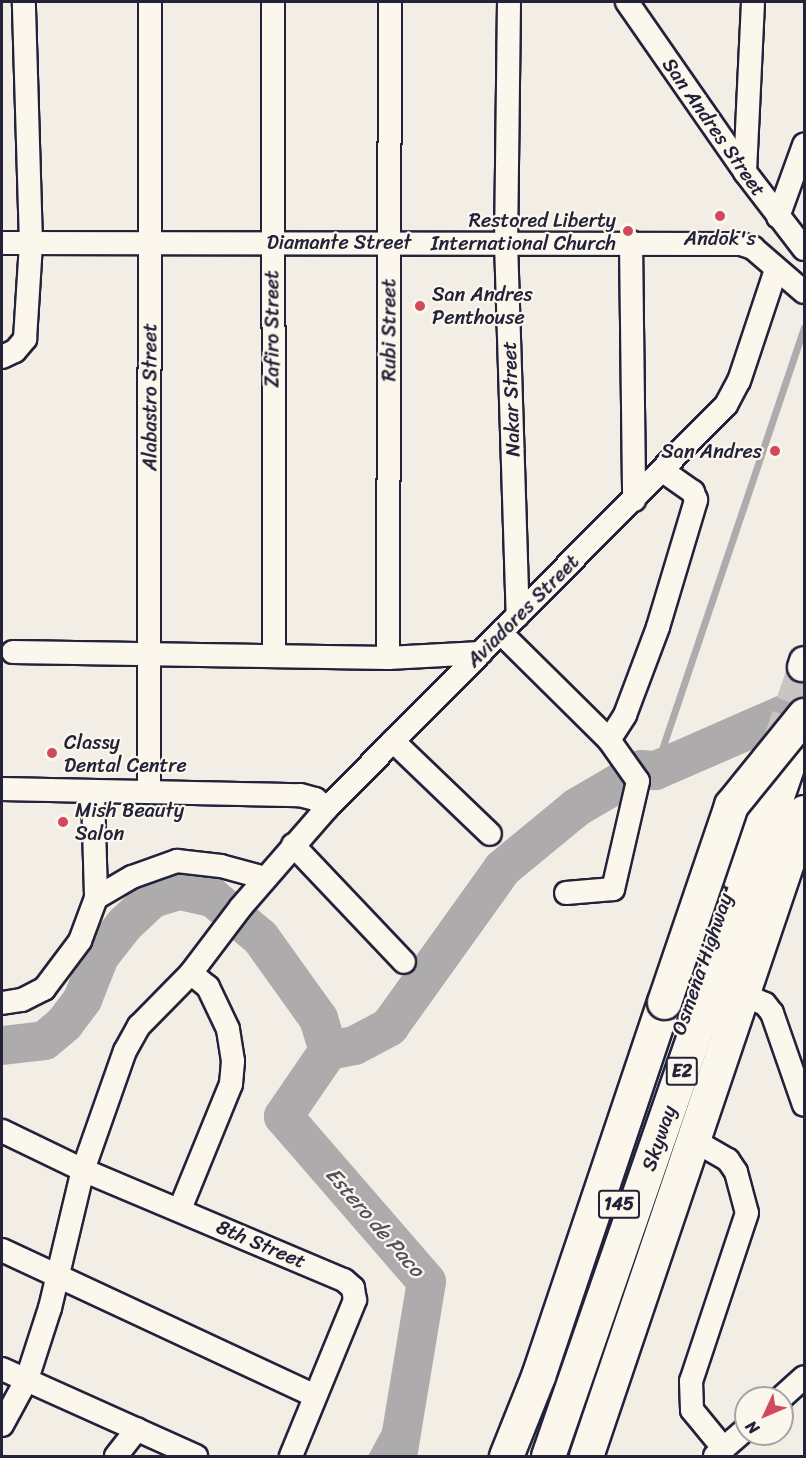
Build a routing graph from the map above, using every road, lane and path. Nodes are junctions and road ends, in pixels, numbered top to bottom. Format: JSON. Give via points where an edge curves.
{"nodes":[{"id":1,"x":24,"y":2,"type":"edge"},
{"id":2,"x":150,"y":2,"type":"edge"},
{"id":3,"x":273,"y":2,"type":"edge"},
{"id":4,"x":390,"y":2,"type":"edge"},
{"id":5,"x":509,"y":2,"type":"edge"},
{"id":6,"x":627,"y":2,"type":"edge"},
{"id":7,"x":645,"y":2,"type":"edge"},
{"id":8,"x":753,"y":2,"type":"edge"},
{"id":9,"x":646,"y":27,"type":"junction"},
{"id":10,"x":804,"y":145,"type":"edge"},
{"id":11,"x":745,"y":172,"type":"junction"},
{"id":12,"x":777,"y":217,"type":"junction"},
{"id":13,"x":389,"y":242,"type":"junction"},
{"id":14,"x":506,"y":242,"type":"junction"},
{"id":15,"x":631,"y":242,"type":"junction"},
{"id":16,"x":2,"y":243,"type":"edge"},
{"id":17,"x":150,"y":243,"type":"junction"},
{"id":18,"x":272,"y":243,"type":"junction"},
{"id":19,"x":31,"y":244,"type":"junction"},
{"id":20,"x":804,"y":249,"type":"edge"},
{"id":21,"x":776,"y":270,"type":"junction"},
{"id":22,"x":804,"y":292,"type":"edge"},
{"id":23,"x":2,"y":357,"type":"edge"},
{"id":24,"x":663,"y":471,"type":"junction"},
{"id":25,"x":634,"y":500,"type":"junction"},
{"id":26,"x":518,"y":616,"type":"junction"},
{"id":27,"x":501,"y":633,"type":"junction"},
{"id":28,"x":13,"y":652,"type":"dead end"},
{"id":29,"x":481,"y":653,"type":"junction"},
{"id":30,"x":149,"y":654,"type":"junction"},
{"id":31,"x":274,"y":656,"type":"junction"},
{"id":32,"x":388,"y":658,"type":"junction"},
{"id":33,"x":804,"y":716,"type":"edge"},
{"id":34,"x":609,"y":740,"type":"junction"},
{"id":35,"x":393,"y":741,"type":"junction"},
{"id":36,"x":777,"y":742,"type":"tunnel mouth"},
{"id":37,"x":2,"y":789,"type":"edge"},
{"id":38,"x":149,"y":792,"type":"junction"},
{"id":39,"x":93,"y":794,"type":"junction"},
{"id":40,"x":327,"y":808,"type":"junction"},
{"id":41,"x":804,"y":812,"type":"edge"},
{"id":42,"x":490,"y":834,"type":"dead end"},
{"id":43,"x":293,"y":845,"type":"junction"},
{"id":44,"x":802,"y":846,"type":"edge"},
{"id":45,"x":265,"y":878,"type":"junction"},
{"id":46,"x":566,"y":893,"type":"dead end"},
{"id":47,"x":96,"y":898,"type":"junction"},
{"id":48,"x":404,"y":962,"type":"dead end"},
{"id":49,"x":191,"y":973,"type":"junction"},
{"id":50,"x":749,"y":997,"type":"junction"},
{"id":51,"x":2,"y":1003,"type":"edge"},
{"id":52,"x":804,"y":1104,"type":"edge"},
{"id":53,"x":621,"y":1128,"type":"junction"},
{"id":54,"x":2,"y":1131,"type":"edge"},
{"id":55,"x":702,"y":1145,"type":"junction"},
{"id":56,"x":83,"y":1170,"type":"junction"},
{"id":57,"x":180,"y":1209,"type":"junction"},
{"id":58,"x":2,"y":1250,"type":"edge"},
{"id":59,"x":59,"y":1275,"type":"junction"},
{"id":60,"x":2,"y":1369,"type":"edge"},
{"id":61,"x":27,"y":1379,"type":"junction"},
{"id":62,"x":315,"y":1396,"type":"junction"},
{"id":63,"x":2,"y":1425,"type":"edge"},
{"id":64,"x":137,"y":1429,"type":"junction"},
{"id":65,"x":734,"y":1440,"type":"edge"},
{"id":66,"x":591,"y":1453,"type":"edge"},
{"id":67,"x":720,"y":1453,"type":"edge"},
{"id":68,"x":116,"y":1456,"type":"edge"},
{"id":69,"x":196,"y":1456,"type":"edge"},
{"id":70,"x":291,"y":1456,"type":"edge"},
{"id":71,"x":487,"y":1456,"type":"edge"},
{"id":72,"x":506,"y":1456,"type":"edge"},
{"id":73,"x":531,"y":1456,"type":"edge"},
{"id":74,"x":548,"y":1456,"type":"edge"}],
"edges":[{"from":1,"to":19,"type":"street"},
{"from":2,"to":17,"type":"street","name":"Alabastro Street"},
{"from":3,"to":18,"type":"street","name":"Zafiro Street"},
{"from":4,"to":13,"type":"street","name":"Rubi Street"},
{"from":5,"to":14,"type":"street","name":"Nakar Street"},
{"from":6,"to":9,"type":"street","name":"San Andres Street"},
{"from":7,"to":9,"type":"street"},
{"from":8,"to":11,"type":"street"},
{"from":9,"to":11,"type":"street","name":"San Andres Street"},
{"from":10,"to":12,"type":"street"},
{"from":11,"to":12,"type":"street","name":"San Andres Street"},
{"from":12,"to":20,"type":"street","name":"San Andres Street"},
{"from":13,"to":14,"type":"street","name":"Diamante Street"},
{"from":13,"to":18,"type":"street","name":"Diamante Street"},
{"from":13,"to":32,"type":"street","name":"Rubi Street"},
{"from":14,"to":15,"type":"street","name":"Diamante Street"},
{"from":14,"to":26,"type":"street","name":"Nakar Street"},
{"from":15,"to":21,"type":"street","name":"Diamante Street","via":[[741,244],[753,248]]},
{"from":15,"to":25,"type":"street"},
{"from":16,"to":19,"type":"street","name":"Diamante Street"},
{"from":17,"to":18,"type":"street","name":"Diamante Street"},
{"from":17,"to":19,"type":"street","name":"Diamante Street"},
{"from":17,"to":30,"type":"street","name":"Alabastro Street"},
{"from":18,"to":31,"type":"street","name":"Zafiro Street"},
{"from":19,"to":23,"type":"street","via":[[25,339],[15,351]]},
{"from":21,"to":22,"type":"street","name":"Diamante Street"},
{"from":21,"to":24,"type":"street","name":"Aviadores Street","via":[[740,381],[726,405]]},
{"from":24,"to":25,"type":"street","name":"Aviadores Street"},
{"from":24,"to":34,"type":"street","via":[[693,492],[696,500],[658,627],[625,715]]},
{"from":25,"to":26,"type":"street","name":"Aviadores Street"},
{"from":26,"to":27,"type":"street","name":"Aviadores Street"},
{"from":27,"to":29,"type":"street","name":"Aviadores Street"},
{"from":27,"to":34,"type":"street"},
{"from":28,"to":30,"type":"street"},
{"from":29,"to":32,"type":"street"},
{"from":29,"to":35,"type":"street","name":"Aviadores Street"},
{"from":30,"to":31,"type":"street"},
{"from":30,"to":38,"type":"street","name":"Alabastro Street"},
{"from":31,"to":32,"type":"street"},
{"from":33,"to":53,"type":"highway","bridge":true,"via":[[731,806]]},
{"from":33,"to":74,"type":"highway","name":"Skyway","number":"E2"},
{"from":34,"to":46,"type":"street","via":[[633,772],[613,889]]},
{"from":35,"to":40,"type":"street","name":"Aviadores Street"},
{"from":35,"to":42,"type":"street"},
{"from":36,"to":73,"type":"main road","name":"Osmeña Highway","number":"145"},
{"from":37,"to":39,"type":"street"},
{"from":38,"to":39,"type":"street"},
{"from":38,"to":40,"type":"street","via":[[300,795]]},
{"from":39,"to":47,"type":"street"},
{"from":40,"to":43,"type":"street","name":"Aviadores Street"},
{"from":41,"to":66,"type":"highway","name":"Skyway","number":"E2"},
{"from":43,"to":45,"type":"street","name":"Aviadores Street"},
{"from":43,"to":48,"type":"street"},
{"from":44,"to":50,"type":"main road"},
{"from":45,"to":47,"type":"street","via":[[221,866],[177,861],[132,877]]},
{"from":45,"to":49,"type":"street","name":"Aviadores Street"},
{"from":47,"to":51,"type":"street","via":[[80,941],[58,974],[44,989],[22,1000]]},
{"from":49,"to":56,"type":"street","name":"Aviadores Street","via":[[139,1026],[124,1051]]},
{"from":49,"to":57,"type":"street","via":[[208,987],[228,1029],[233,1061],[231,1084]]},
{"from":50,"to":52,"type":"street","via":[[765,1004],[772,1013]]},
{"from":50,"to":55,"type":"main road"},
{"from":53,"to":71,"type":"highway","via":[[565,1235]]},
{"from":53,"to":72,"type":"highway","via":[[538,1376]]},
{"from":54,"to":56,"type":"street","name":"8th Street"},
{"from":55,"to":66,"type":"main road"},
{"from":55,"to":67,"type":"street","via":[[728,1160],[736,1172],[747,1213],[691,1381],[692,1410]]},
{"from":56,"to":57,"type":"street","name":"8th Street"},
{"from":56,"to":59,"type":"street","name":"Aviadores Street"},
{"from":57,"to":62,"type":"street","name":"8th Street","via":[[345,1280],[353,1288],[355,1300]]},
{"from":58,"to":59,"type":"street"},
{"from":59,"to":61,"type":"street","name":"Aviadores Street"},
{"from":59,"to":62,"type":"street"},
{"from":60,"to":61,"type":"street"},
{"from":61,"to":63,"type":"street","name":"Aviadores Street"},
{"from":61,"to":64,"type":"street"},
{"from":62,"to":70,"type":"street","name":"8th Street"},
{"from":64,"to":68,"type":"street"},
{"from":64,"to":69,"type":"street"},
{"from":65,"to":67,"type":"street"}]}
